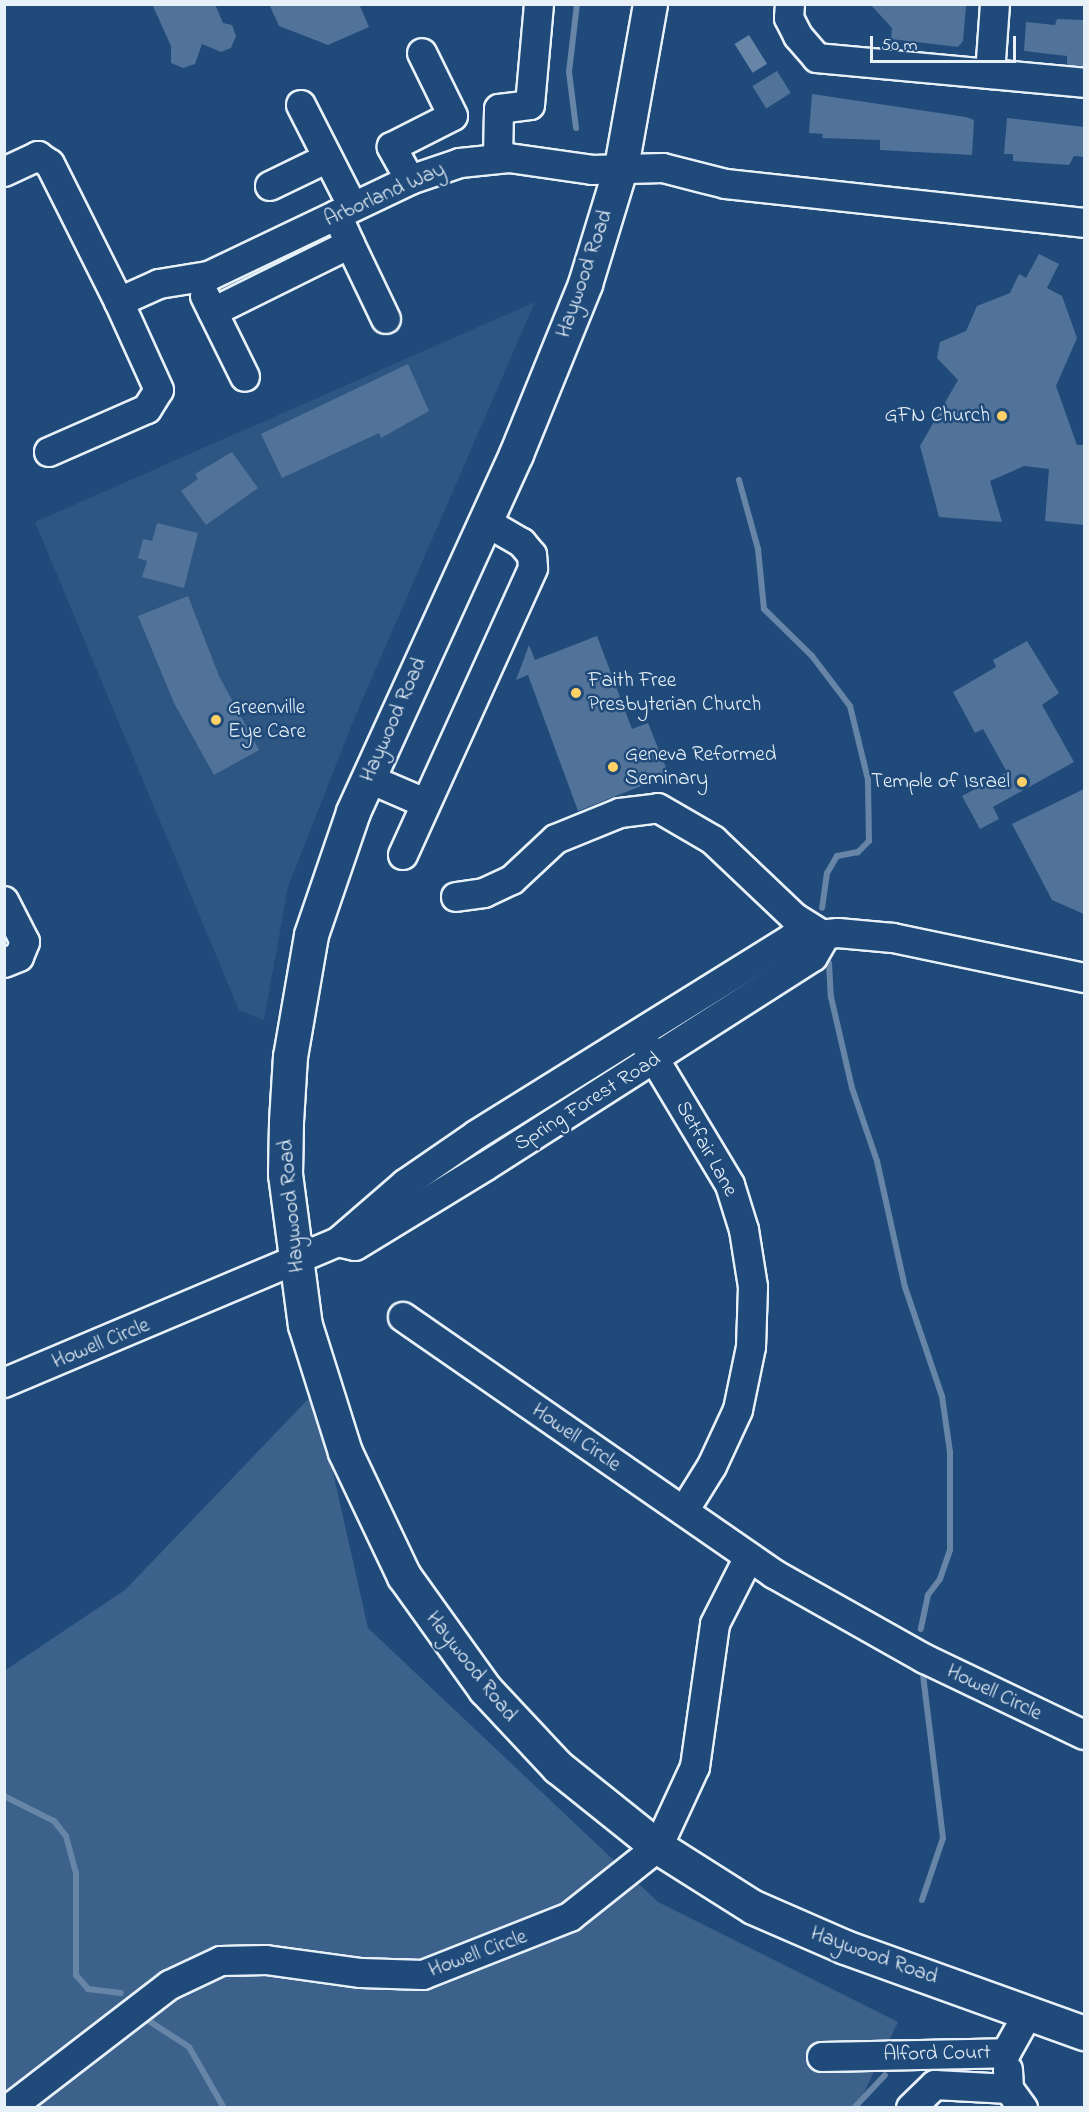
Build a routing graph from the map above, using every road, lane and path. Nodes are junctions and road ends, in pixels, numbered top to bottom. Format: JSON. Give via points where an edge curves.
{"nodes":[{"id":1,"x":539,"y":4,"type":"edge"},
{"id":2,"x":650,"y":4,"type":"edge"},
{"id":3,"x":790,"y":4,"type":"edge"},
{"id":4,"x":995,"y":4,"type":"edge"},
{"id":5,"x":422,"y":53,"type":"dead end"},
{"id":6,"x":990,"y":74,"type":"junction"},
{"id":7,"x":1084,"y":83,"type":"edge"},
{"id":8,"x":301,"y":105,"type":"dead end"},
{"id":9,"x":328,"y":158,"type":"junction"},
{"id":10,"x":498,"y":158,"type":"junction"},
{"id":11,"x":621,"y":166,"type":"junction"},
{"id":12,"x":4,"y":172,"type":"edge"},
{"id":13,"x":410,"y":180,"type":"junction"},
{"id":14,"x":270,"y":186,"type":"dead end"},
{"id":15,"x":345,"y":211,"type":"junction"},
{"id":16,"x":1084,"y":223,"type":"edge"},
{"id":17,"x":350,"y":244,"type":"junction"},
{"id":18,"x":196,"y":279,"type":"junction"},
{"id":19,"x":119,"y":302,"type":"junction"},
{"id":20,"x":213,"y":312,"type":"junction"},
{"id":21,"x":386,"y":318,"type":"dead end"},
{"id":22,"x":245,"y":377,"type":"dead end"},
{"id":23,"x":49,"y":452,"type":"dead end"},
{"id":24,"x":484,"y":521,"type":"junction"},
{"id":25,"x":368,"y":778,"type":"junction"},
{"id":26,"x":425,"y":803,"type":"junction"},
{"id":27,"x":403,"y":855,"type":"dead end"},
{"id":28,"x":456,"y":897,"type":"dead end"},
{"id":29,"x":4,"y":901,"type":"edge"},
{"id":30,"x":825,"y":936,"type":"junction"},
{"id":31,"x":4,"y":963,"type":"edge"},
{"id":32,"x":1084,"y":978,"type":"edge"},
{"id":33,"x":638,"y":1033,"type":"junction"},
{"id":34,"x":655,"y":1060,"type":"junction"},
{"id":35,"x":338,"y":1242,"type":"junction"},
{"id":36,"x":296,"y":1259,"type":"junction"},
{"id":37,"x":403,"y":1317,"type":"dead end"},
{"id":38,"x":4,"y":1383,"type":"edge"},
{"id":39,"x":684,"y":1511,"type":"junction"},
{"id":40,"x":750,"y":1557,"type":"junction"},
{"id":41,"x":1084,"y":1734,"type":"edge"},
{"id":42,"x":658,"y":1846,"type":"junction"},
{"id":43,"x":1029,"y":2012,"type":"junction"},
{"id":44,"x":1084,"y":2033,"type":"edge"},
{"id":45,"x":1006,"y":2053,"type":"junction"},
{"id":46,"x":822,"y":2057,"type":"dead end"},
{"id":47,"x":1016,"y":2098,"type":"edge"},
{"id":48,"x":10,"y":2108,"type":"edge"},
{"id":49,"x":911,"y":2108,"type":"edge"}],
"edges":[{"from":1,"to":10,"type":"street","via":[[530,105],[499,109]]},
{"from":2,"to":11,"type":"main road","name":"Haywood Road"},
{"from":3,"to":6,"type":"street","via":[[789,18],[798,36],[817,58]]},
{"from":4,"to":6,"type":"street"},
{"from":5,"to":13,"type":"street","via":[[453,116],[392,147]]},
{"from":6,"to":7,"type":"street"},
{"from":8,"to":9,"type":"street"},
{"from":9,"to":14,"type":"street"},
{"from":9,"to":15,"type":"street"},
{"from":10,"to":11,"type":"street","name":"Arborland Way","via":[[592,170]]},
{"from":10,"to":13,"type":"street","name":"Arborland Way","via":[[460,163]]},
{"from":11,"to":16,"type":"street","name":"Arborland Way","via":[[663,168],[726,184]]},
{"from":11,"to":24,"type":"main road","name":"Haywood Road","via":[[580,295]]},
{"from":12,"to":19,"type":"street","via":[[38,156],[50,164]]},
{"from":13,"to":15,"type":"street","name":"Arborland Way"},
{"from":15,"to":17,"type":"street"},
{"from":15,"to":18,"type":"street","name":"Arborland Way"},
{"from":17,"to":20,"type":"street"},
{"from":17,"to":21,"type":"street"},
{"from":18,"to":19,"type":"street","name":"Arborland Way","via":[[159,284]]},
{"from":18,"to":20,"type":"street"},
{"from":19,"to":23,"type":"street","via":[[159,390],[147,409]]},
{"from":20,"to":22,"type":"street"},
{"from":24,"to":25,"type":"main road","name":"Haywood Road"},
{"from":24,"to":26,"type":"street","via":[[522,543],[532,555],[533,568]]},
{"from":25,"to":26,"type":"street"},
{"from":25,"to":36,"type":"main road","name":"Haywood Road","via":[[311,935],[296,1015],[285,1174]]},
{"from":26,"to":27,"type":"street"},
{"from":28,"to":30,"type":"street","via":[[484,893],[512,879],[556,839],[620,813],[658,808],[713,840],[794,917]]},
{"from":29,"to":31,"type":"street","via":[[25,942],[19,957]]},
{"from":30,"to":32,"type":"street","name":"Spring Forest Road","via":[[838,933],[893,938]]},
{"from":30,"to":33,"type":"street","name":"Spring Forest Road","via":[[792,938]]},
{"from":30,"to":34,"type":"street","name":"Spring Forest Road","via":[[813,957]]},
{"from":33,"to":34,"type":"street","name":"Setfair Lane"},
{"from":33,"to":35,"type":"street","name":"Spring Forest Road","via":[[405,1184]]},
{"from":34,"to":35,"type":"street","name":"Spring Forest Road","via":[[355,1246]]},
{"from":34,"to":39,"type":"street","name":"Setfair Lane","via":[[730,1185],[744,1230],[753,1287],[751,1347],[738,1410],[712,1466]]},
{"from":35,"to":36,"type":"street","name":"Spring Forest Road"},
{"from":36,"to":38,"type":"street","name":"Howell Circle"},
{"from":36,"to":42,"type":"main road","name":"Haywood Road","via":[[305,1325],[325,1395],[367,1502],[404,1576],[446,1641],[528,1737]]},
{"from":37,"to":39,"type":"street","name":"Howell Circle"},
{"from":39,"to":40,"type":"street","name":"Howell Circle"},
{"from":40,"to":41,"type":"street","name":"Howell Circle","via":[[926,1659]]},
{"from":40,"to":42,"type":"street","name":"Howell Circle","via":[[714,1624],[695,1767]]},
{"from":42,"to":43,"type":"main road","name":"Haywood Road","via":[[753,1907],[790,1924]]},
{"from":42,"to":48,"type":"street","name":"Howell Circle","via":[[570,1917],[423,1975],[361,1973],[245,1959],[198,1970],[161,1992]]},
{"from":43,"to":44,"type":"main road","name":"Haywood Road"},
{"from":43,"to":45,"type":"street","name":"Alford Court"},
{"from":45,"to":46,"type":"street","name":"Alford Court"},
{"from":45,"to":47,"type":"street"},
{"from":47,"to":49,"type":"street","via":[[935,2085]]}]}
